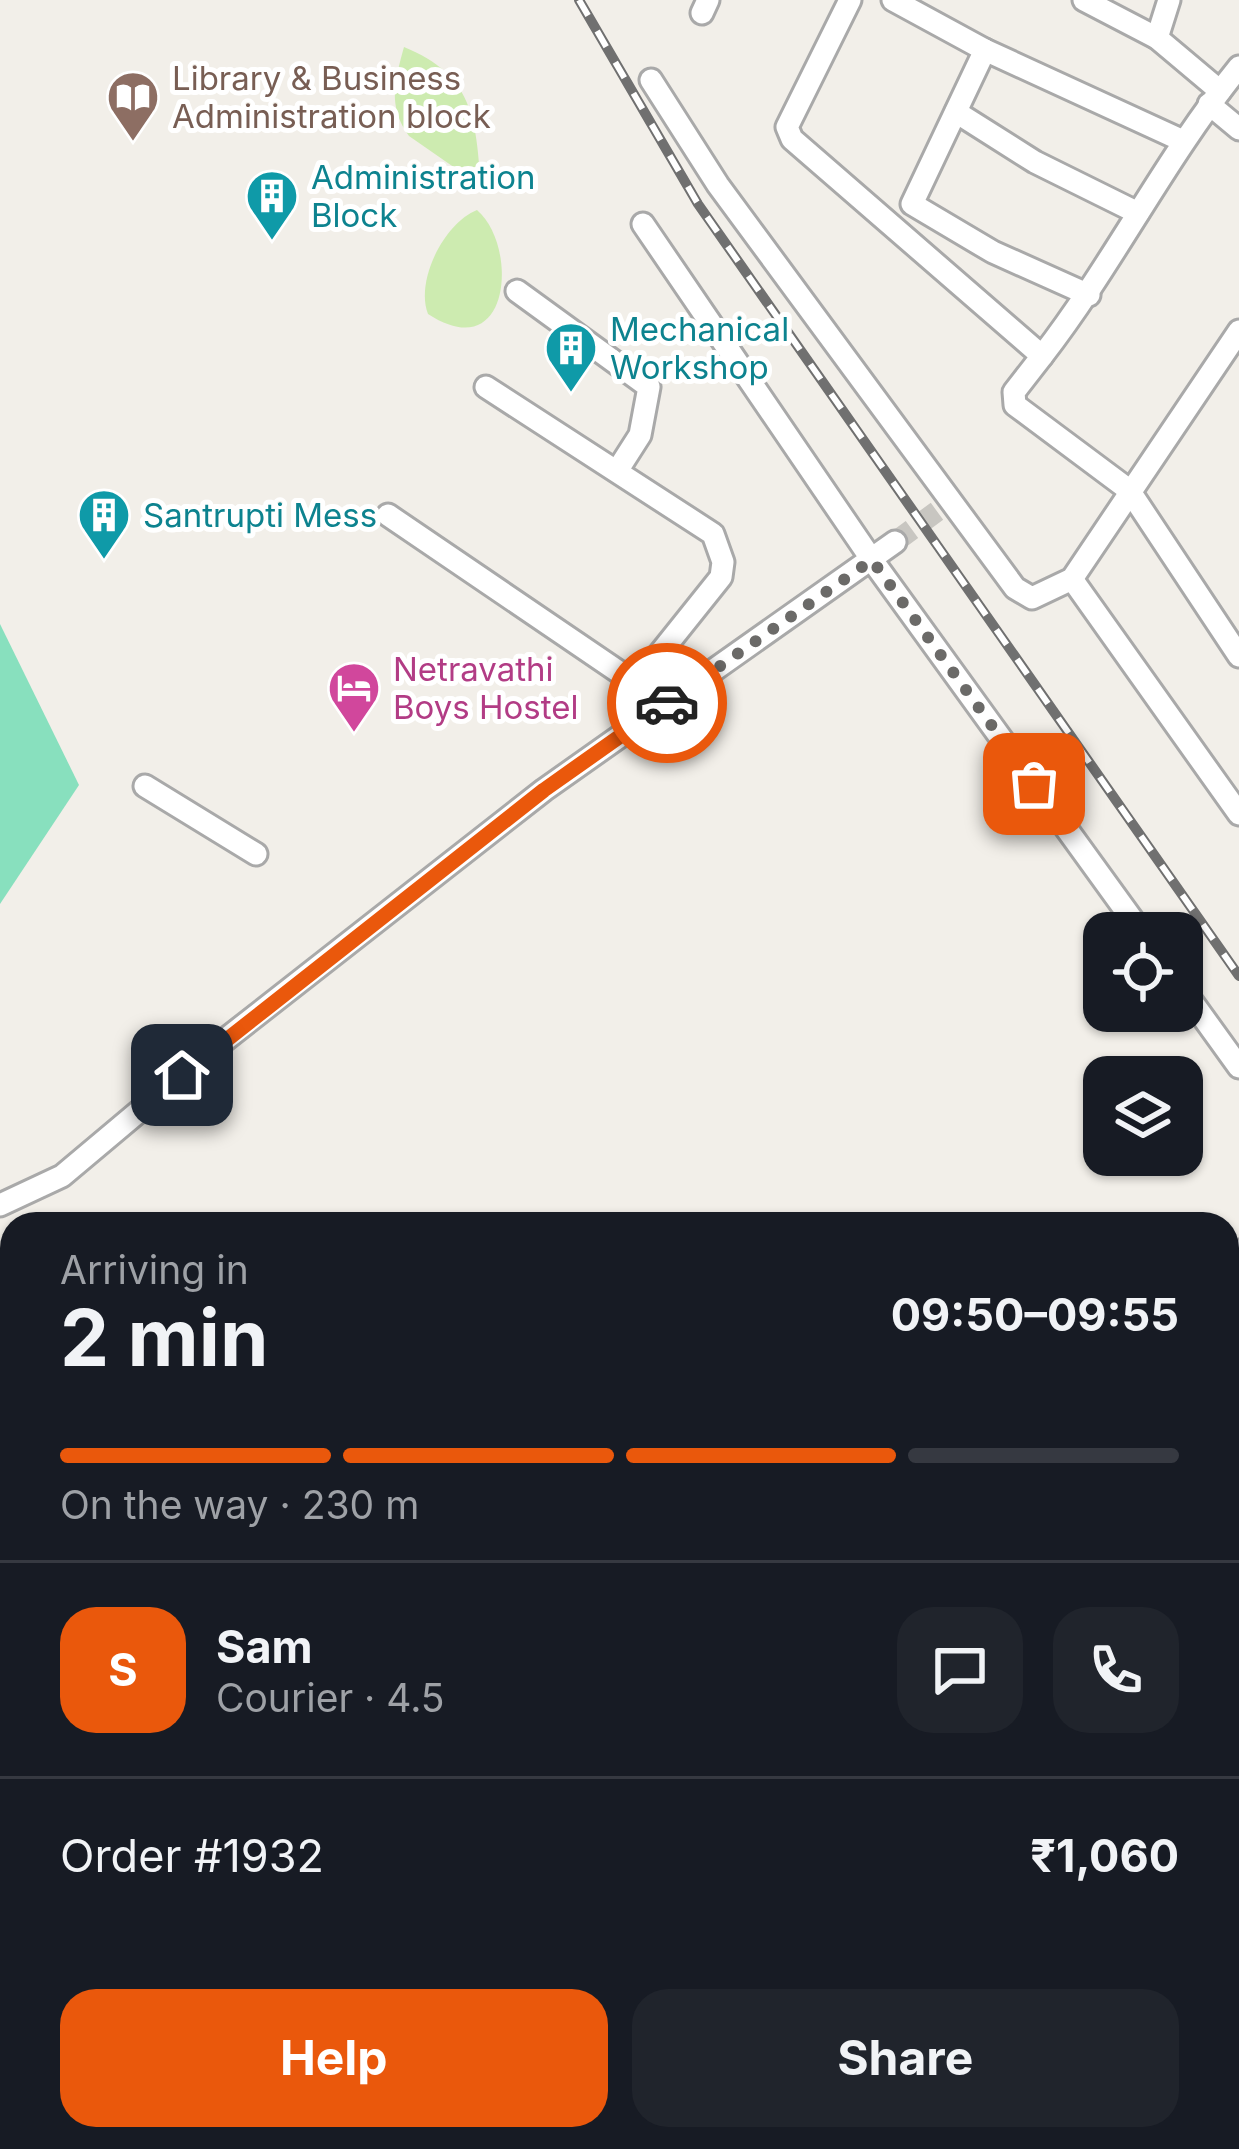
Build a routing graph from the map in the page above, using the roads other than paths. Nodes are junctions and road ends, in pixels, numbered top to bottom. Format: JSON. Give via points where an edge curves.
{"nodes":[{"id":1,"x":850,"y":0,"type":"edge"},
{"id":2,"x":893,"y":0,"type":"edge"},
{"id":3,"x":1084,"y":0,"type":"edge"},
{"id":4,"x":1169,"y":0,"type":"edge"},
{"id":5,"x":1157,"y":38,"type":"junction"},
{"id":6,"x":985,"y":50,"type":"junction"},
{"id":7,"x":1239,"y":68,"type":"edge"},
{"id":8,"x":652,"y":80,"type":"dead end"},
{"id":9,"x":1215,"y":97,"type":"junction"},
{"id":10,"x":956,"y":112,"type":"junction"},
{"id":11,"x":1239,"y":129,"type":"edge"},
{"id":12,"x":1181,"y":140,"type":"junction"},
{"id":13,"x":1138,"y":213,"type":"junction"},
{"id":14,"x":643,"y":224,"type":"dead end"},
{"id":15,"x":517,"y":291,"type":"dead end"},
{"id":16,"x":1089,"y":295,"type":"junction"},
{"id":17,"x":1239,"y":331,"type":"edge"},
{"id":18,"x":1042,"y":356,"type":"junction"},
{"id":19,"x":486,"y":387,"type":"dead end"},
{"id":20,"x":617,"y":471,"type":"junction"},
{"id":21,"x":1129,"y":490,"type":"junction"},
{"id":22,"x":388,"y":515,"type":"dead end"},
{"id":23,"x":895,"y":542,"type":"tunnel mouth"},
{"id":24,"x":872,"y":560,"type":"junction"},
{"id":25,"x":1072,"y":579,"type":"junction"},
{"id":26,"x":1239,"y":656,"type":"edge"},
{"id":27,"x":638,"y":682,"type":"junction"},
{"id":28,"x":666,"y":704,"type":"junction"},
{"id":29,"x":145,"y":786,"type":"dead end"},
{"id":30,"x":1239,"y":814,"type":"edge"},
{"id":31,"x":256,"y":854,"type":"dead end"},
{"id":32,"x":1127,"y":912,"type":"edge"},
{"id":33,"x":1203,"y":1017,"type":"edge"},
{"id":34,"x":1239,"y":1067,"type":"edge"},
{"id":35,"x":0,"y":1205,"type":"edge"}],
"edges":[{"from":1,"to":18,"type":"street","via":[[787,127],[792,139]]},
{"from":2,"to":6,"type":"street"},
{"from":3,"to":5,"type":"street"},
{"from":4,"to":5,"type":"street"},
{"from":5,"to":9,"type":"street"},
{"from":6,"to":10,"type":"street"},
{"from":6,"to":12,"type":"street"},
{"from":7,"to":9,"type":"street"},
{"from":8,"to":25,"type":"street","via":[[718,184],[1015,588],[1032,598]]},
{"from":9,"to":11,"type":"street"},
{"from":9,"to":12,"type":"street"},
{"from":10,"to":13,"type":"street"},
{"from":10,"to":16,"type":"street","via":[[912,204]]},
{"from":12,"to":13,"type":"street"},
{"from":13,"to":16,"type":"street"},
{"from":14,"to":24,"type":"street"},
{"from":15,"to":20,"type":"street","via":[[649,388],[640,435]]},
{"from":16,"to":18,"type":"street"},
{"from":17,"to":21,"type":"street"},
{"from":18,"to":21,"type":"street","via":[[1014,392],[1015,405]]},
{"from":19,"to":20,"type":"street"},
{"from":20,"to":27,"type":"street","via":[[713,534],[723,562],[721,577]]},
{"from":21,"to":25,"type":"street"},
{"from":21,"to":26,"type":"street"},
{"from":22,"to":27,"type":"street"},
{"from":23,"to":24,"type":"street"},
{"from":24,"to":28,"type":"street"},
{"from":24,"to":32,"type":"street"},
{"from":25,"to":30,"type":"street"},
{"from":27,"to":28,"type":"street"},
{"from":28,"to":35,"type":"street","via":[[526,804],[62,1176]]},
{"from":29,"to":31,"type":"street"},
{"from":33,"to":34,"type":"street"}]}
